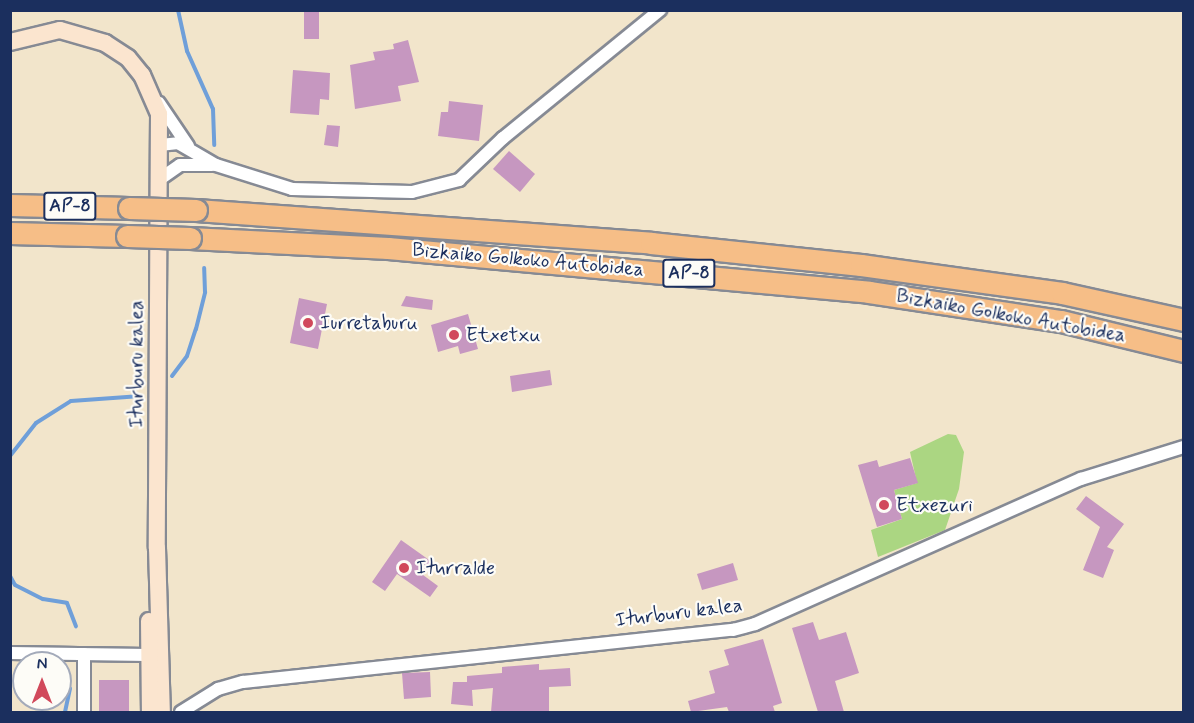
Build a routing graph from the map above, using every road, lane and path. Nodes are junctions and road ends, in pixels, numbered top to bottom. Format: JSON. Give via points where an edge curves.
{"nodes":[{"id":1,"x":660,"y":10,"type":"edge"},
{"id":2,"x":10,"y":42,"type":"edge"},
{"id":3,"x":154,"y":96,"type":"junction"},
{"id":4,"x":160,"y":147,"type":"junction"},
{"id":5,"x":191,"y":149,"type":"junction"},
{"id":6,"x":193,"y":163,"type":"junction"},
{"id":7,"x":216,"y":165,"type":"junction"},
{"id":8,"x":160,"y":179,"type":"junction"},
{"id":9,"x":10,"y":205,"type":"edge"},
{"id":10,"x":10,"y":233,"type":"edge"},
{"id":11,"x":1184,"y":320,"type":"edge"},
{"id":12,"x":1184,"y":351,"type":"edge"},
{"id":13,"x":1184,"y":447,"type":"edge"},
{"id":14,"x":157,"y":548,"type":"junction"},
{"id":15,"x":159,"y":590,"type":"junction"},
{"id":16,"x":10,"y":653,"type":"edge"},
{"id":17,"x":84,"y":654,"type":"junction"},
{"id":18,"x":148,"y":655,"type":"junction"},
{"id":19,"x":158,"y":710,"type":"edge"},
{"id":20,"x":84,"y":712,"type":"edge"},
{"id":21,"x":181,"y":712,"type":"edge"}],
"edges":[{"from":1,"to":7,"type":"street","via":[[503,138],[459,180],[412,192],[332,193],[292,189]]},
{"from":2,"to":3,"type":"street","via":[[60,30],[84,34],[128,58]]},
{"from":3,"to":4,"type":"street","name":"Iturburu kalea"},
{"from":3,"to":5,"type":"street"},
{"from":4,"to":5,"type":"street","via":[[172,142]]},
{"from":4,"to":6,"type":"street"},
{"from":4,"to":8,"type":"street","name":"Iturburu kalea"},
{"from":5,"to":7,"type":"street"},
{"from":6,"to":7,"type":"street"},
{"from":6,"to":8,"type":"street","via":[[180,165]]},
{"from":8,"to":14,"type":"street","name":"Iturburu kalea"},
{"from":9,"to":11,"type":"highway","name":"Bizkaiko Golkoko Autobidea","number":"AP-8","bridge":true,"via":[[195,210],[651,243],[861,265],[1062,293]]},
{"from":10,"to":12,"type":"highway","name":"Bizkaiko Golkoko Autobidea","number":"AP-8","bridge":true,"via":[[423,251],[857,291],[1061,321]]},
{"from":13,"to":21,"type":"street","name":"Iturburu kalea","via":[[1081,479],[844,586],[733,630],[351,668],[218,689]]},
{"from":14,"to":15,"type":"street"},
{"from":14,"to":18,"type":"street"},
{"from":15,"to":18,"type":"street","via":[[154,641]]},
{"from":15,"to":19,"type":"street"},
{"from":16,"to":17,"type":"street"},
{"from":17,"to":18,"type":"street"},
{"from":17,"to":20,"type":"street"},
{"from":18,"to":19,"type":"street","via":[[154,664]]}]}
